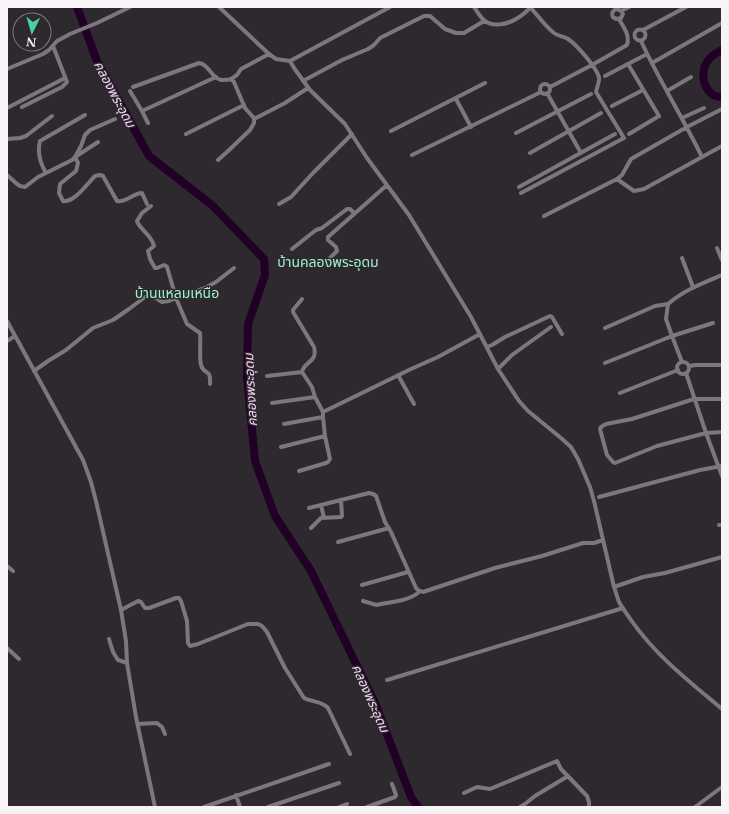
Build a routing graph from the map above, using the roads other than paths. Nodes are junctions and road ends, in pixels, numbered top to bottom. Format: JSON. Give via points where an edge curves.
{"nodes":[{"id":1,"x":128,"y":7,"type":"edge"},
{"id":2,"x":219,"y":7,"type":"edge"},
{"id":3,"x":390,"y":7,"type":"edge"},
{"id":4,"x":474,"y":7,"type":"edge"},
{"id":5,"x":629,"y":7,"type":"edge"},
{"id":6,"x":686,"y":7,"type":"edge"},
{"id":7,"x":531,"y":8,"type":"edge"},
{"id":8,"x":622,"y":11,"type":"junction"},
{"id":9,"x":619,"y":19,"type":"junction"},
{"id":10,"x":484,"y":21,"type":"junction"},
{"id":11,"x":722,"y":23,"type":"edge"},
{"id":12,"x":643,"y":30,"type":"junction"},
{"id":13,"x":641,"y":40,"type":"junction"},
{"id":14,"x":53,"y":46,"type":"junction"},
{"id":15,"x":269,"y":54,"type":"junction"},
{"id":16,"x":648,"y":54,"type":"junction"},
{"id":17,"x":290,"y":60,"type":"junction"},
{"id":18,"x":652,"y":63,"type":"junction"},
{"id":19,"x":628,"y":64,"type":"junction"},
{"id":20,"x":592,"y":65,"type":"junction"},
{"id":21,"x":7,"y":69,"type":"edge"},
{"id":22,"x":605,"y":76,"type":"dead end"},
{"id":23,"x":216,"y":77,"type":"junction"},
{"id":24,"x":691,"y":77,"type":"dead end"},
{"id":25,"x":65,"y":78,"type":"junction"},
{"id":26,"x":231,"y":79,"type":"junction"},
{"id":27,"x":304,"y":81,"type":"junction"},
{"id":28,"x":485,"y":83,"type":"dead end"},
{"id":29,"x":133,"y":86,"type":"dead end"},
{"id":30,"x":550,"y":87,"type":"junction"},
{"id":31,"x":308,"y":88,"type":"junction"},
{"id":32,"x":643,"y":90,"type":"junction"},
{"id":33,"x":130,"y":91,"type":"dead end"},
{"id":34,"x":667,"y":91,"type":"junction"},
{"id":35,"x":541,"y":92,"type":"junction"},
{"id":36,"x":547,"y":93,"type":"junction"},
{"id":37,"x":591,"y":94,"type":"dead end"},
{"id":38,"x":456,"y":99,"type":"junction"},
{"id":39,"x":244,"y":105,"type":"junction"},
{"id":40,"x":612,"y":106,"type":"dead end"},
{"id":41,"x":22,"y":107,"type":"dead end"},
{"id":42,"x":7,"y":108,"type":"edge"},
{"id":43,"x":704,"y":108,"type":"dead end"},
{"id":44,"x":722,"y":108,"type":"edge"},
{"id":45,"x":142,"y":111,"type":"junction"},
{"id":46,"x":558,"y":112,"type":"junction"},
{"id":47,"x":601,"y":113,"type":"dead end"},
{"id":48,"x":85,"y":115,"type":"dead end"},
{"id":49,"x":52,"y":116,"type":"dead end"},
{"id":50,"x":682,"y":118,"type":"junction"},
{"id":51,"x":115,"y":119,"type":"dead end"},
{"id":52,"x":254,"y":119,"type":"junction"},
{"id":53,"x":148,"y":123,"type":"dead end"},
{"id":54,"x":471,"y":127,"type":"junction"},
{"id":55,"x":687,"y":127,"type":"junction"},
{"id":56,"x":569,"y":131,"type":"junction"},
{"id":57,"x":391,"y":132,"type":"dead end"},
{"id":58,"x":516,"y":133,"type":"dead end"},
{"id":59,"x":186,"y":134,"type":"dead end"},
{"id":60,"x":352,"y":134,"type":"junction"},
{"id":61,"x":615,"y":134,"type":"dead end"},
{"id":62,"x":629,"y":134,"type":"dead end"},
{"id":63,"x":7,"y":140,"type":"edge"},
{"id":64,"x":98,"y":142,"type":"dead end"},
{"id":65,"x":722,"y":146,"type":"edge"},
{"id":66,"x":530,"y":153,"type":"dead end"},
{"id":67,"x":581,"y":153,"type":"junction"},
{"id":68,"x":412,"y":155,"type":"dead end"},
{"id":69,"x":75,"y":157,"type":"junction"},
{"id":70,"x":702,"y":157,"type":"junction"},
{"id":71,"x":218,"y":160,"type":"dead end"},
{"id":72,"x":46,"y":173,"type":"junction"},
{"id":73,"x":7,"y":175,"type":"edge"},
{"id":74,"x":617,"y":179,"type":"junction"},
{"id":75,"x":387,"y":185,"type":"junction"},
{"id":76,"x":519,"y":187,"type":"dead end"},
{"id":77,"x":520,"y":194,"type":"dead end"},
{"id":78,"x":279,"y":204,"type":"dead end"},
{"id":79,"x":354,"y":213,"type":"junction"},
{"id":80,"x":544,"y":216,"type":"dead end"},
{"id":81,"x":717,"y":248,"type":"dead end"},
{"id":82,"x":292,"y":249,"type":"dead end"},
{"id":83,"x":682,"y":258,"type":"dead end"},
{"id":84,"x":722,"y":260,"type":"edge"},
{"id":85,"x":324,"y":264,"type":"dead end"},
{"id":86,"x":234,"y":268,"type":"dead end"},
{"id":87,"x":722,"y":274,"type":"edge"},
{"id":88,"x":693,"y":287,"type":"junction"},
{"id":89,"x":176,"y":298,"type":"junction"},
{"id":90,"x":302,"y":298,"type":"dead end"},
{"id":91,"x":668,"y":304,"type":"junction"},
{"id":92,"x":7,"y":321,"type":"edge"},
{"id":93,"x":713,"y":323,"type":"dead end"},
{"id":94,"x":551,"y":327,"type":"dead end"},
{"id":95,"x":605,"y":328,"type":"dead end"},
{"id":96,"x":480,"y":334,"type":"junction"},
{"id":97,"x":562,"y":334,"type":"dead end"},
{"id":98,"x":15,"y":336,"type":"junction"},
{"id":99,"x":672,"y":336,"type":"junction"},
{"id":100,"x":7,"y":341,"type":"edge"},
{"id":101,"x":487,"y":347,"type":"junction"},
{"id":102,"x":682,"y":362,"type":"junction"},
{"id":103,"x":605,"y":363,"type":"dead end"},
{"id":104,"x":722,"y":365,"type":"edge"},
{"id":105,"x":689,"y":366,"type":"junction"},
{"id":106,"x":498,"y":369,"type":"junction"},
{"id":107,"x":678,"y":370,"type":"junction"},
{"id":108,"x":34,"y":371,"type":"junction"},
{"id":109,"x":302,"y":372,"type":"junction"},
{"id":110,"x":686,"y":373,"type":"junction"},
{"id":111,"x":398,"y":375,"type":"junction"},
{"id":112,"x":267,"y":376,"type":"dead end"},
{"id":113,"x":210,"y":384,"type":"dead end"},
{"id":114,"x":620,"y":392,"type":"dead end"},
{"id":115,"x":316,"y":397,"type":"junction"},
{"id":116,"x":722,"y":399,"type":"edge"},
{"id":117,"x":694,"y":400,"type":"junction"},
{"id":118,"x":272,"y":403,"type":"dead end"},
{"id":119,"x":414,"y":404,"type":"dead end"},
{"id":120,"x":323,"y":414,"type":"junction"},
{"id":121,"x":284,"y":424,"type":"dead end"},
{"id":122,"x":722,"y":432,"type":"edge"},
{"id":123,"x":706,"y":433,"type":"junction"},
{"id":124,"x":325,"y":436,"type":"junction"},
{"id":125,"x":281,"y":447,"type":"dead end"},
{"id":126,"x":720,"y":466,"type":"edge"},
{"id":127,"x":299,"y":471,"type":"dead end"},
{"id":128,"x":722,"y":476,"type":"edge"},
{"id":129,"x":599,"y":497,"type":"dead end"},
{"id":130,"x":341,"y":500,"type":"junction"},
{"id":131,"x":321,"y":505,"type":"junction"},
{"id":132,"x":309,"y":508,"type":"dead end"},
{"id":133,"x":324,"y":518,"type":"junction"},
{"id":134,"x":311,"y":528,"type":"dead end"},
{"id":135,"x":389,"y":528,"type":"junction"},
{"id":136,"x":603,"y":540,"type":"junction"},
{"id":137,"x":338,"y":542,"type":"dead end"},
{"id":138,"x":722,"y":557,"type":"edge"},
{"id":139,"x":7,"y":566,"type":"edge"},
{"id":140,"x":13,"y":571,"type":"dead end"},
{"id":141,"x":408,"y":572,"type":"junction"},
{"id":142,"x":362,"y":585,"type":"dead end"},
{"id":143,"x":614,"y":588,"type":"junction"},
{"id":144,"x":420,"y":591,"type":"junction"},
{"id":145,"x":363,"y":601,"type":"dead end"},
{"id":146,"x":623,"y":608,"type":"junction"},
{"id":147,"x":121,"y":610,"type":"junction"},
{"id":148,"x":109,"y":639,"type":"dead end"},
{"id":149,"x":7,"y":648,"type":"edge"},
{"id":150,"x":19,"y":658,"type":"dead end"},
{"id":151,"x":127,"y":663,"type":"junction"},
{"id":152,"x":387,"y":680,"type":"dead end"},
{"id":153,"x":722,"y":709,"type":"edge"},
{"id":154,"x":137,"y":724,"type":"junction"},
{"id":155,"x":165,"y":734,"type":"dead end"},
{"id":156,"x":350,"y":754,"type":"dead end"},
{"id":157,"x":329,"y":764,"type":"dead end"},
{"id":158,"x":568,"y":776,"type":"junction"},
{"id":159,"x":340,"y":783,"type":"dead end"},
{"id":160,"x":392,"y":784,"type":"dead end"},
{"id":161,"x":722,"y":787,"type":"edge"},
{"id":162,"x":464,"y":793,"type":"dead end"},
{"id":163,"x":236,"y":795,"type":"junction"},
{"id":164,"x":155,"y":807,"type":"edge"},
{"id":165,"x":204,"y":807,"type":"edge"},
{"id":166,"x":240,"y":807,"type":"edge"},
{"id":167,"x":268,"y":807,"type":"edge"},
{"id":168,"x":367,"y":807,"type":"edge"},
{"id":169,"x":520,"y":807,"type":"edge"},
{"id":170,"x":588,"y":807,"type":"edge"},
{"id":171,"x":695,"y":807,"type":"edge"}],
"edges":[{"from":1,"to":14,"type":"street","via":[[70,34]]},
{"from":2,"to":15,"type":"street"},
{"from":3,"to":17,"type":"street"},
{"from":4,"to":10,"type":"street"},
{"from":5,"to":8,"type":"street"},
{"from":6,"to":12,"type":"street"},
{"from":7,"to":10,"type":"street","via":[[509,22],[490,24]]},
{"from":7,"to":20,"type":"street","via":[[554,34],[569,40]]},
{"from":8,"to":9,"type":"street"},
{"from":8,"to":9,"type":"street","via":[[615,9],[612,13],[614,18]]},
{"from":9,"to":20,"type":"street","via":[[627,34],[627,45]]},
{"from":10,"to":27,"type":"street","via":[[464,32],[456,33],[444,29],[430,16],[424,16],[380,38],[374,46]]},
{"from":11,"to":18,"type":"street"},
{"from":12,"to":13,"type":"street","via":[[646,36]]},
{"from":12,"to":13,"type":"street","via":[[638,30],[635,34],[636,39]]},
{"from":13,"to":16,"type":"street"},
{"from":14,"to":21,"type":"street","via":[[43,54]]},
{"from":14,"to":25,"type":"street"},
{"from":15,"to":17,"type":"street"},
{"from":15,"to":26,"type":"street","via":[[241,69]]},
{"from":16,"to":18,"type":"street"},
{"from":16,"to":19,"type":"street"},
{"from":17,"to":27,"type":"street"},
{"from":18,"to":34,"type":"street"},
{"from":19,"to":22,"type":"street"},
{"from":19,"to":32,"type":"street"},
{"from":20,"to":30,"type":"street"},
{"from":20,"to":77,"type":"street","via":[[599,80],[596,92],[624,138]]},
{"from":23,"to":26,"type":"street","via":[[223,80]]},
{"from":23,"to":29,"type":"street","via":[[206,66],[199,63]]},
{"from":23,"to":45,"type":"street"},
{"from":24,"to":34,"type":"street"},
{"from":25,"to":41,"type":"street","via":[[66,84]]},
{"from":25,"to":42,"type":"street"},
{"from":26,"to":39,"type":"street"},
{"from":27,"to":31,"type":"street"},
{"from":28,"to":38,"type":"street"},
{"from":30,"to":35,"type":"street","via":[[543,84]]},
{"from":30,"to":36,"type":"street"},
{"from":31,"to":52,"type":"street"},
{"from":31,"to":60,"type":"street"},
{"from":32,"to":40,"type":"street"},
{"from":32,"to":62,"type":"street","via":[[659,116]]},
{"from":33,"to":45,"type":"street"},
{"from":34,"to":50,"type":"street"},
{"from":35,"to":36,"type":"street"},
{"from":35,"to":54,"type":"street"},
{"from":36,"to":46,"type":"street"},
{"from":37,"to":46,"type":"street"},
{"from":38,"to":54,"type":"street"},
{"from":38,"to":57,"type":"street"},
{"from":39,"to":52,"type":"street"},
{"from":39,"to":59,"type":"street"},
{"from":43,"to":50,"type":"street"},
{"from":44,"to":55,"type":"street"},
{"from":45,"to":53,"type":"street"},
{"from":46,"to":56,"type":"street"},
{"from":46,"to":58,"type":"street"},
{"from":47,"to":56,"type":"street"},
{"from":48,"to":72,"type":"street","via":[[40,141],[40,163]]},
{"from":49,"to":63,"type":"street","via":[[26,136]]},
{"from":50,"to":55,"type":"street"},
{"from":51,"to":69,"type":"street","via":[[90,130]]},
{"from":52,"to":71,"type":"street","via":[[250,130]]},
{"from":54,"to":68,"type":"street"},
{"from":55,"to":70,"type":"street"},
{"from":55,"to":74,"type":"street","via":[[631,159]]},
{"from":56,"to":66,"type":"street"},
{"from":56,"to":67,"type":"street"},
{"from":60,"to":75,"type":"street"},
{"from":60,"to":78,"type":"street","via":[[291,197]]},
{"from":61,"to":67,"type":"street"},
{"from":64,"to":69,"type":"street"},
{"from":65,"to":70,"type":"street"},
{"from":67,"to":76,"type":"street"},
{"from":69,"to":72,"type":"street"},
{"from":69,"to":89,"type":"street","via":[[78,163],[76,171],[60,184],[59,193],[63,201],[73,199],[95,176],[100,175],[119,202],[142,193],[149,205],[137,221],[154,244],[148,251],[153,266],[168,267]]},
{"from":70,"to":74,"type":"street","via":[[644,189],[634,191]]},
{"from":72,"to":73,"type":"street","via":[[23,187]]},
{"from":74,"to":80,"type":"street"},
{"from":75,"to":79,"type":"street"},
{"from":75,"to":96,"type":"street","via":[[409,215]]},
{"from":79,"to":82,"type":"street","via":[[347,209]]},
{"from":79,"to":85,"type":"street","via":[[328,238],[337,249]]},
{"from":81,"to":84,"type":"street"},
{"from":83,"to":88,"type":"street"},
{"from":86,"to":89,"type":"street","via":[[205,288]]},
{"from":87,"to":88,"type":"street"},
{"from":88,"to":91,"type":"street","via":[[678,294]]},
{"from":89,"to":108,"type":"street","via":[[162,302],[154,297],[145,297],[113,320],[93,328]]},
{"from":89,"to":113,"type":"street","via":[[188,324],[200,333],[201,366],[210,376]]},
{"from":90,"to":109,"type":"street","via":[[293,312],[315,353],[302,368]]},
{"from":91,"to":95,"type":"street","via":[[655,306]]},
{"from":91,"to":99,"type":"street","via":[[666,319]]},
{"from":92,"to":98,"type":"street"},
{"from":93,"to":99,"type":"street"},
{"from":94,"to":106,"type":"street","via":[[512,355]]},
{"from":96,"to":101,"type":"street"},
{"from":96,"to":111,"type":"street"},
{"from":97,"to":101,"type":"street","via":[[550,316]]},
{"from":98,"to":100,"type":"street"},
{"from":98,"to":108,"type":"street"},
{"from":99,"to":102,"type":"street"},
{"from":99,"to":103,"type":"street"},
{"from":101,"to":106,"type":"street"},
{"from":102,"to":105,"type":"street"},
{"from":102,"to":107,"type":"street"},
{"from":104,"to":105,"type":"street"},
{"from":105,"to":110,"type":"street"},
{"from":106,"to":136,"type":"street","via":[[528,411],[571,447],[590,488]]},
{"from":107,"to":110,"type":"street","via":[[680,373]]},
{"from":107,"to":114,"type":"street"},
{"from":108,"to":147,"type":"street","via":[[83,460],[96,501]]},
{"from":109,"to":112,"type":"street"},
{"from":109,"to":115,"type":"street"},
{"from":110,"to":117,"type":"street"},
{"from":111,"to":119,"type":"street"},
{"from":111,"to":120,"type":"street"},
{"from":115,"to":118,"type":"street"},
{"from":115,"to":120,"type":"street"},
{"from":116,"to":117,"type":"street"},
{"from":117,"to":123,"type":"street"},
{"from":117,"to":123,"type":"street","via":[[603,425],[600,431],[607,455],[613,462],[618,462],[657,446]]},
{"from":120,"to":121,"type":"street"},
{"from":120,"to":124,"type":"street"},
{"from":122,"to":123,"type":"street"},
{"from":123,"to":126,"type":"street"},
{"from":124,"to":125,"type":"street"},
{"from":124,"to":127,"type":"street","via":[[329,460]]},
{"from":126,"to":128,"type":"street"},
{"from":126,"to":129,"type":"street"},
{"from":130,"to":131,"type":"street"},
{"from":130,"to":133,"type":"street","via":[[342,516]]},
{"from":130,"to":135,"type":"street","via":[[373,494]]},
{"from":131,"to":132,"type":"street"},
{"from":131,"to":133,"type":"street"},
{"from":133,"to":134,"type":"street"},
{"from":135,"to":137,"type":"street"},
{"from":135,"to":141,"type":"street"},
{"from":136,"to":143,"type":"street"},
{"from":136,"to":144,"type":"street","via":[[587,542]]},
{"from":138,"to":143,"type":"street","via":[[643,577]]},
{"from":139,"to":140,"type":"street"},
{"from":141,"to":142,"type":"street"},
{"from":141,"to":144,"type":"street"},
{"from":143,"to":146,"type":"street"},
{"from":144,"to":145,"type":"street","via":[[402,600],[377,605]]},
{"from":146,"to":152,"type":"street"},
{"from":146,"to":153,"type":"street","via":[[648,643]]},
{"from":147,"to":151,"type":"street"},
{"from":147,"to":156,"type":"street","via":[[138,601],[145,608],[149,608],[179,598],[187,621],[190,646],[248,624],[262,626],[304,698],[323,703],[328,708]]},
{"from":148,"to":151,"type":"street","via":[[118,660]]},
{"from":149,"to":150,"type":"street"},
{"from":151,"to":154,"type":"street"},
{"from":154,"to":155,"type":"street","via":[[157,723]]},
{"from":154,"to":164,"type":"street"},
{"from":157,"to":163,"type":"street"},
{"from":158,"to":162,"type":"street","via":[[557,761],[490,789],[476,787]]},
{"from":158,"to":169,"type":"street"},
{"from":158,"to":170,"type":"street","via":[[587,796]]},
{"from":159,"to":167,"type":"street"},
{"from":160,"to":168,"type":"street","via":[[396,795],[394,798]]},
{"from":161,"to":171,"type":"street"},
{"from":163,"to":165,"type":"street"},
{"from":163,"to":166,"type":"street"}]}
